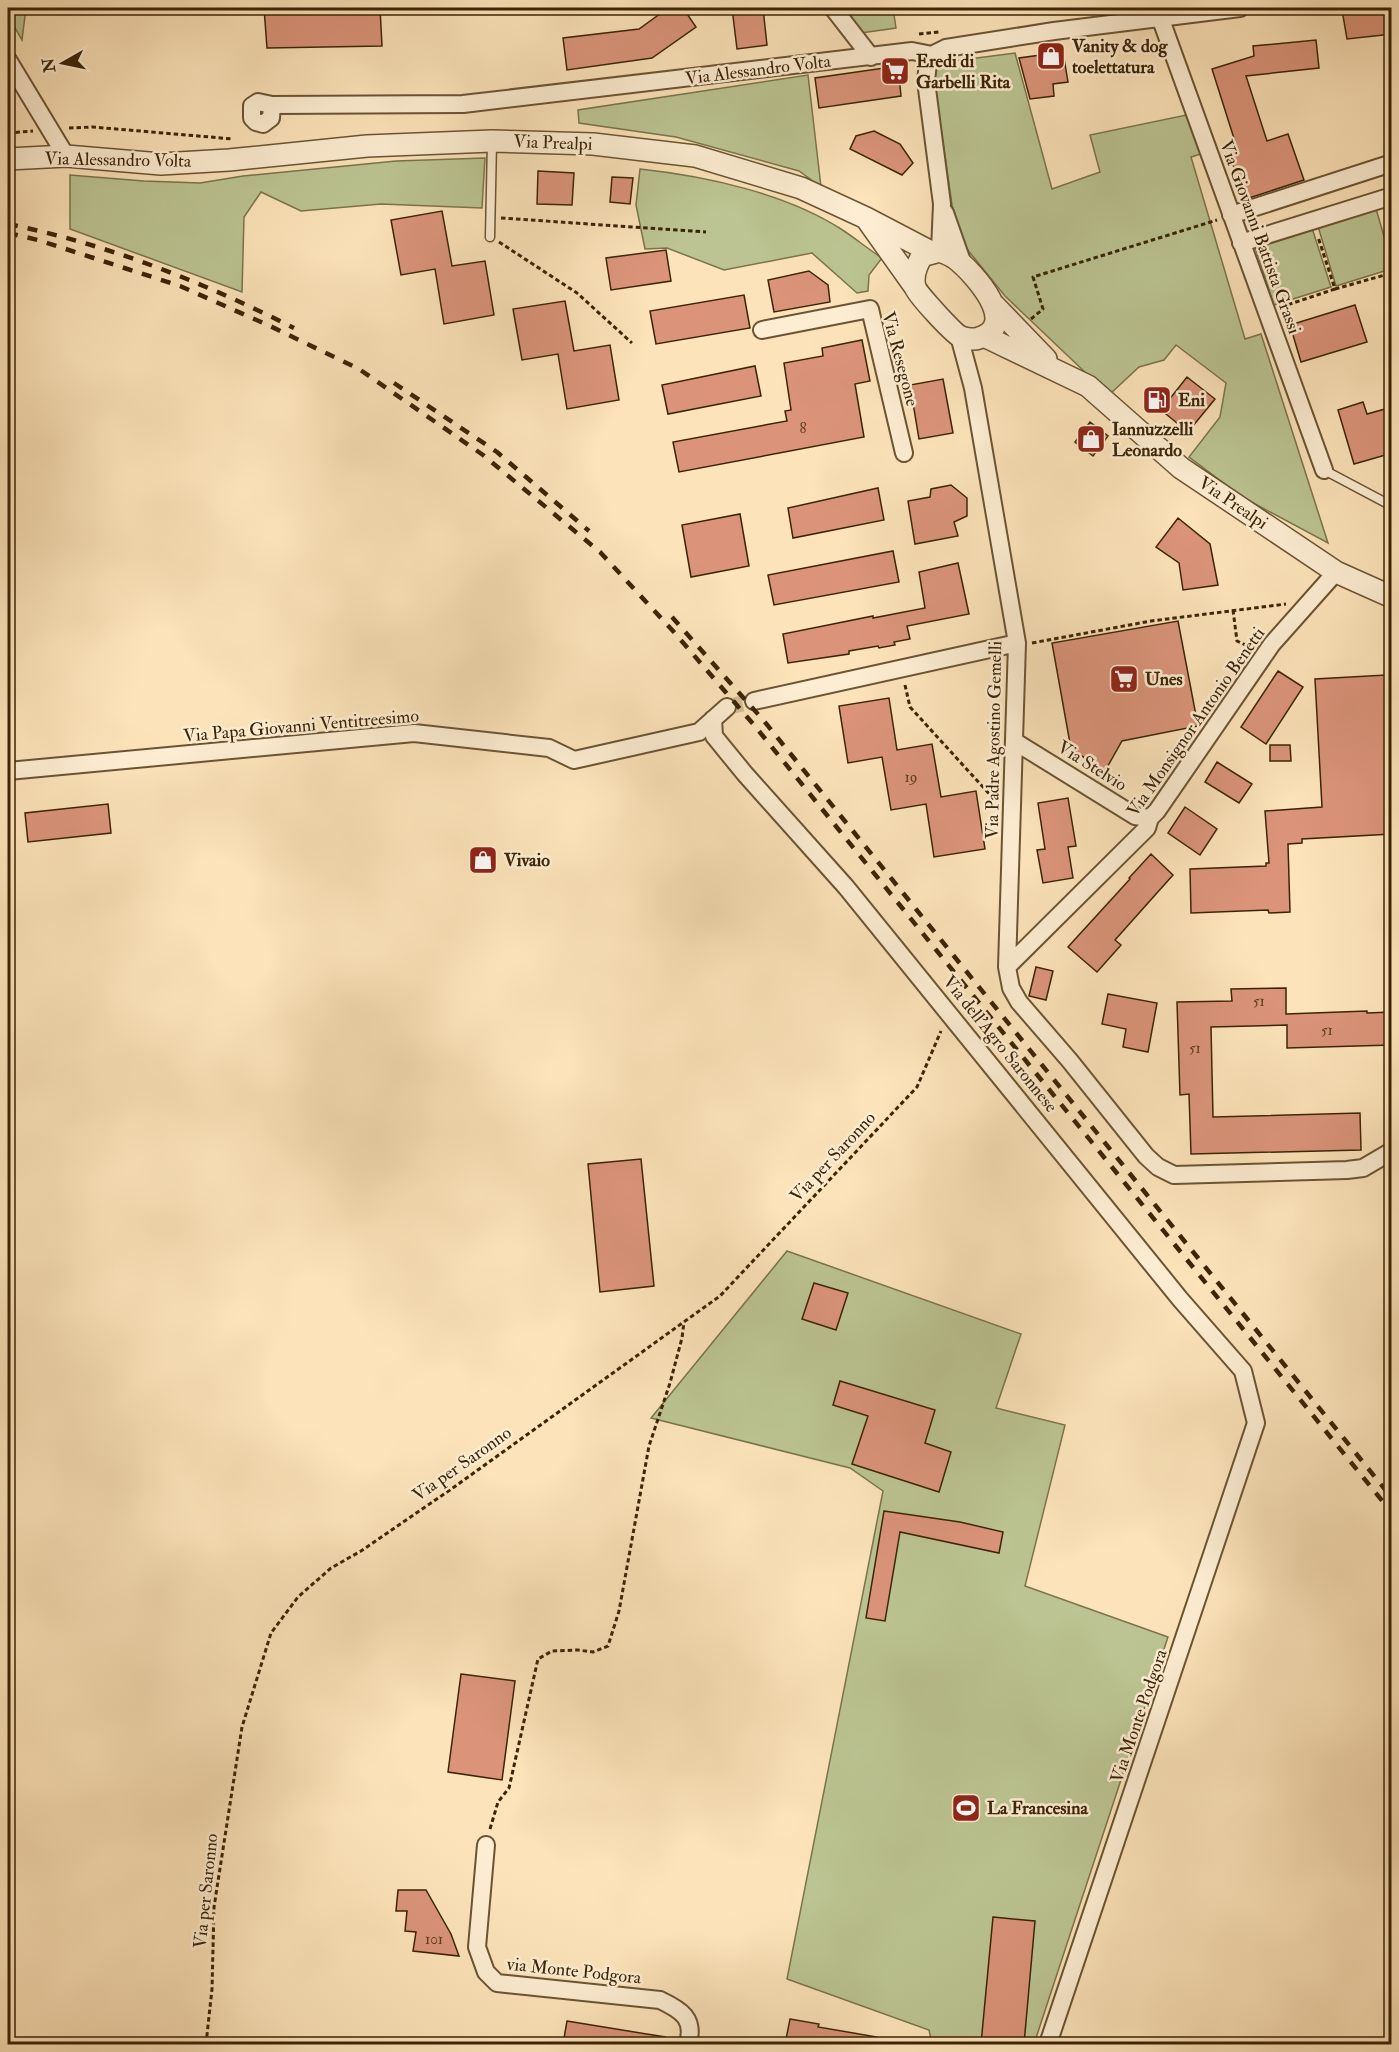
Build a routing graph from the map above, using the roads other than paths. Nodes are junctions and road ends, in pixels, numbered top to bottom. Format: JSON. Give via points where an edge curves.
{"nodes":[{"id":1,"x":833,"y":8,"type":"edge"},
{"id":2,"x":1240,"y":8,"type":"edge"},
{"id":3,"x":1160,"y":17,"type":"junction"},
{"id":4,"x":932,"y":55,"type":"junction"},
{"id":5,"x":871,"y":57,"type":"junction"},
{"id":6,"x":8,"y":60,"type":"edge"},
{"id":7,"x":272,"y":105,"type":"dead end"},
{"id":8,"x":492,"y":141,"type":"junction"},
{"id":9,"x":66,"y":156,"type":"junction"},
{"id":10,"x":8,"y":159,"type":"edge"},
{"id":11,"x":229,"y":160,"type":"joint"},
{"id":12,"x":1392,"y":163,"type":"edge"},
{"id":13,"x":1392,"y":196,"type":"edge"},
{"id":14,"x":942,"y":204,"type":"junction"},
{"id":15,"x":1231,"y":215,"type":"junction"},
{"id":16,"x":866,"y":218,"type":"junction"},
{"id":17,"x":490,"y":237,"type":"road end"},
{"id":18,"x":1242,"y":243,"type":"junction"},
{"id":19,"x":935,"y":252,"type":"junction"},
{"id":20,"x":964,"y":267,"type":"junction"},
{"id":21,"x":915,"y":287,"type":"junction"},
{"id":22,"x":994,"y":304,"type":"junction"},
{"id":23,"x":762,"y":330,"type":"dead end"},
{"id":24,"x":973,"y":337,"type":"junction"},
{"id":25,"x":1057,"y":370,"type":"junction"},
{"id":26,"x":904,"y":453,"type":"dead end"},
{"id":27,"x":1324,"y":470,"type":"joint"},
{"id":28,"x":1392,"y":506,"type":"edge"},
{"id":29,"x":1336,"y":572,"type":"junction"},
{"id":30,"x":1392,"y":597,"type":"edge"},
{"id":31,"x":1017,"y":645,"type":"junction"},
{"id":32,"x":754,"y":701,"type":"tunnel mouth"},
{"id":33,"x":727,"y":707,"type":"tunnel mouth"},
{"id":34,"x":713,"y":719,"type":"junction"},
{"id":35,"x":1014,"y":741,"type":"junction"},
{"id":36,"x":8,"y":771,"type":"edge"},
{"id":37,"x":1150,"y":818,"type":"junction"},
{"id":38,"x":1007,"y":967,"type":"junction"},
{"id":39,"x":1392,"y":1151,"type":"edge"},
{"id":40,"x":1250,"y":1400,"type":"joint"},
{"id":41,"x":486,"y":1845,"type":"road end"},
{"id":42,"x":688,"y":2044,"type":"edge"},
{"id":43,"x":1048,"y":2044,"type":"edge"}],
"edges":[{"from":1,"to":5,"type":"street"},
{"from":2,"to":3,"type":"street","name":"Via Alessandro Volta"},
{"from":3,"to":4,"type":"street","name":"Via Alessandro Volta","via":[[946,48]]},
{"from":3,"to":15,"type":"street","name":"Via Giovanni Battista Grassi"},
{"from":4,"to":5,"type":"street","name":"Via Alessandro Volta","via":[[912,51]]},
{"from":4,"to":14,"type":"street","via":[[926,81]]},
{"from":5,"to":7,"type":"street","name":"Via Alessandro Volta","via":[[463,104]]},
{"from":6,"to":9,"type":"street"},
{"from":8,"to":11,"type":"street","name":"Via Prealpi","via":[[367,146]]},
{"from":8,"to":16,"type":"street","name":"Via Prealpi","via":[[593,144],[695,156],[801,188]]},
{"from":8,"to":17,"type":"lane"},
{"from":9,"to":10,"type":"street","name":"Via Alessandro Volta"},
{"from":9,"to":11,"type":"street","name":"Via Alessandro Volta","via":[[161,164]]},
{"from":12,"to":15,"type":"street"},
{"from":13,"to":18,"type":"street"},
{"from":14,"to":19,"type":"street"},
{"from":14,"to":20,"type":"street"},
{"from":15,"to":18,"type":"street","name":"Via Giovanni Battista Grassi"},
{"from":16,"to":19,"type":"street","name":"Via Prealpi"},
{"from":16,"to":21,"type":"street","name":"Via Prealpi"},
{"from":18,"to":27,"type":"street","name":"Via Giovanni Battista Grassi"},
{"from":19,"to":20,"type":"street","name":"Via Prealpi","via":[[954,258]]},
{"from":19,"to":21,"type":"street","via":[[922,256],[915,268]]},
{"from":20,"to":22,"type":"street","name":"Via Prealpi"},
{"from":21,"to":24,"type":"street","name":"Via Prealpi","via":[[923,300]]},
{"from":22,"to":24,"type":"street","via":[[995,325],[990,333]]},
{"from":22,"to":25,"type":"street","name":"Via Prealpi"},
{"from":23,"to":26,"type":"street","name":"Via Resegone","via":[[870,309]]},
{"from":24,"to":25,"type":"street","name":"Via Prealpi"},
{"from":24,"to":31,"type":"street","name":"Via Padre Agostino Gemelli","via":[[973,388]]},
{"from":25,"to":29,"type":"street","name":"Via Prealpi","via":[[1088,386],[1182,468]]},
{"from":27,"to":28,"type":"lane"},
{"from":29,"to":30,"type":"street","name":"Via Prealpi"},
{"from":29,"to":37,"type":"street","name":"Via Monsignor Antonio Benetti","via":[[1272,644]]},
{"from":31,"to":32,"type":"street"},
{"from":31,"to":35,"type":"street","name":"Via Padre Agostino Gemelli"},
{"from":33,"to":34,"type":"street","name":"Via Papa Giovanni Ventitreesimo"},
{"from":34,"to":36,"type":"street","name":"Via Papa Giovanni Ventitreesimo","via":[[699,732],[574,760],[549,748],[414,733]]},
{"from":34,"to":40,"type":"street","name":"Via dell'Agro Saronnese","via":[[714,736],[846,887],[1180,1299],[1243,1371]]},
{"from":35,"to":37,"type":"street","name":"Via Stelvio","via":[[1135,816]]},
{"from":35,"to":38,"type":"street","name":"Via Padre Agostino Gemelli"},
{"from":37,"to":38,"type":"street","name":"Via Monsignor Antonio Benetti","via":[[1147,828]]},
{"from":38,"to":39,"type":"street","name":"Via Padre Agostino Gemelli","via":[[1011,988],[1019,1002],[1146,1156],[1174,1175],[1347,1170],[1363,1168]]},
{"from":40,"to":43,"type":"street","name":"Via Monte Podgora","via":[[1256,1423]]},
{"from":41,"to":42,"type":"street","name":"via Monte Podgora","via":[[477,1947],[486,1972],[497,1983],[660,2000],[687,2017]]}]}
